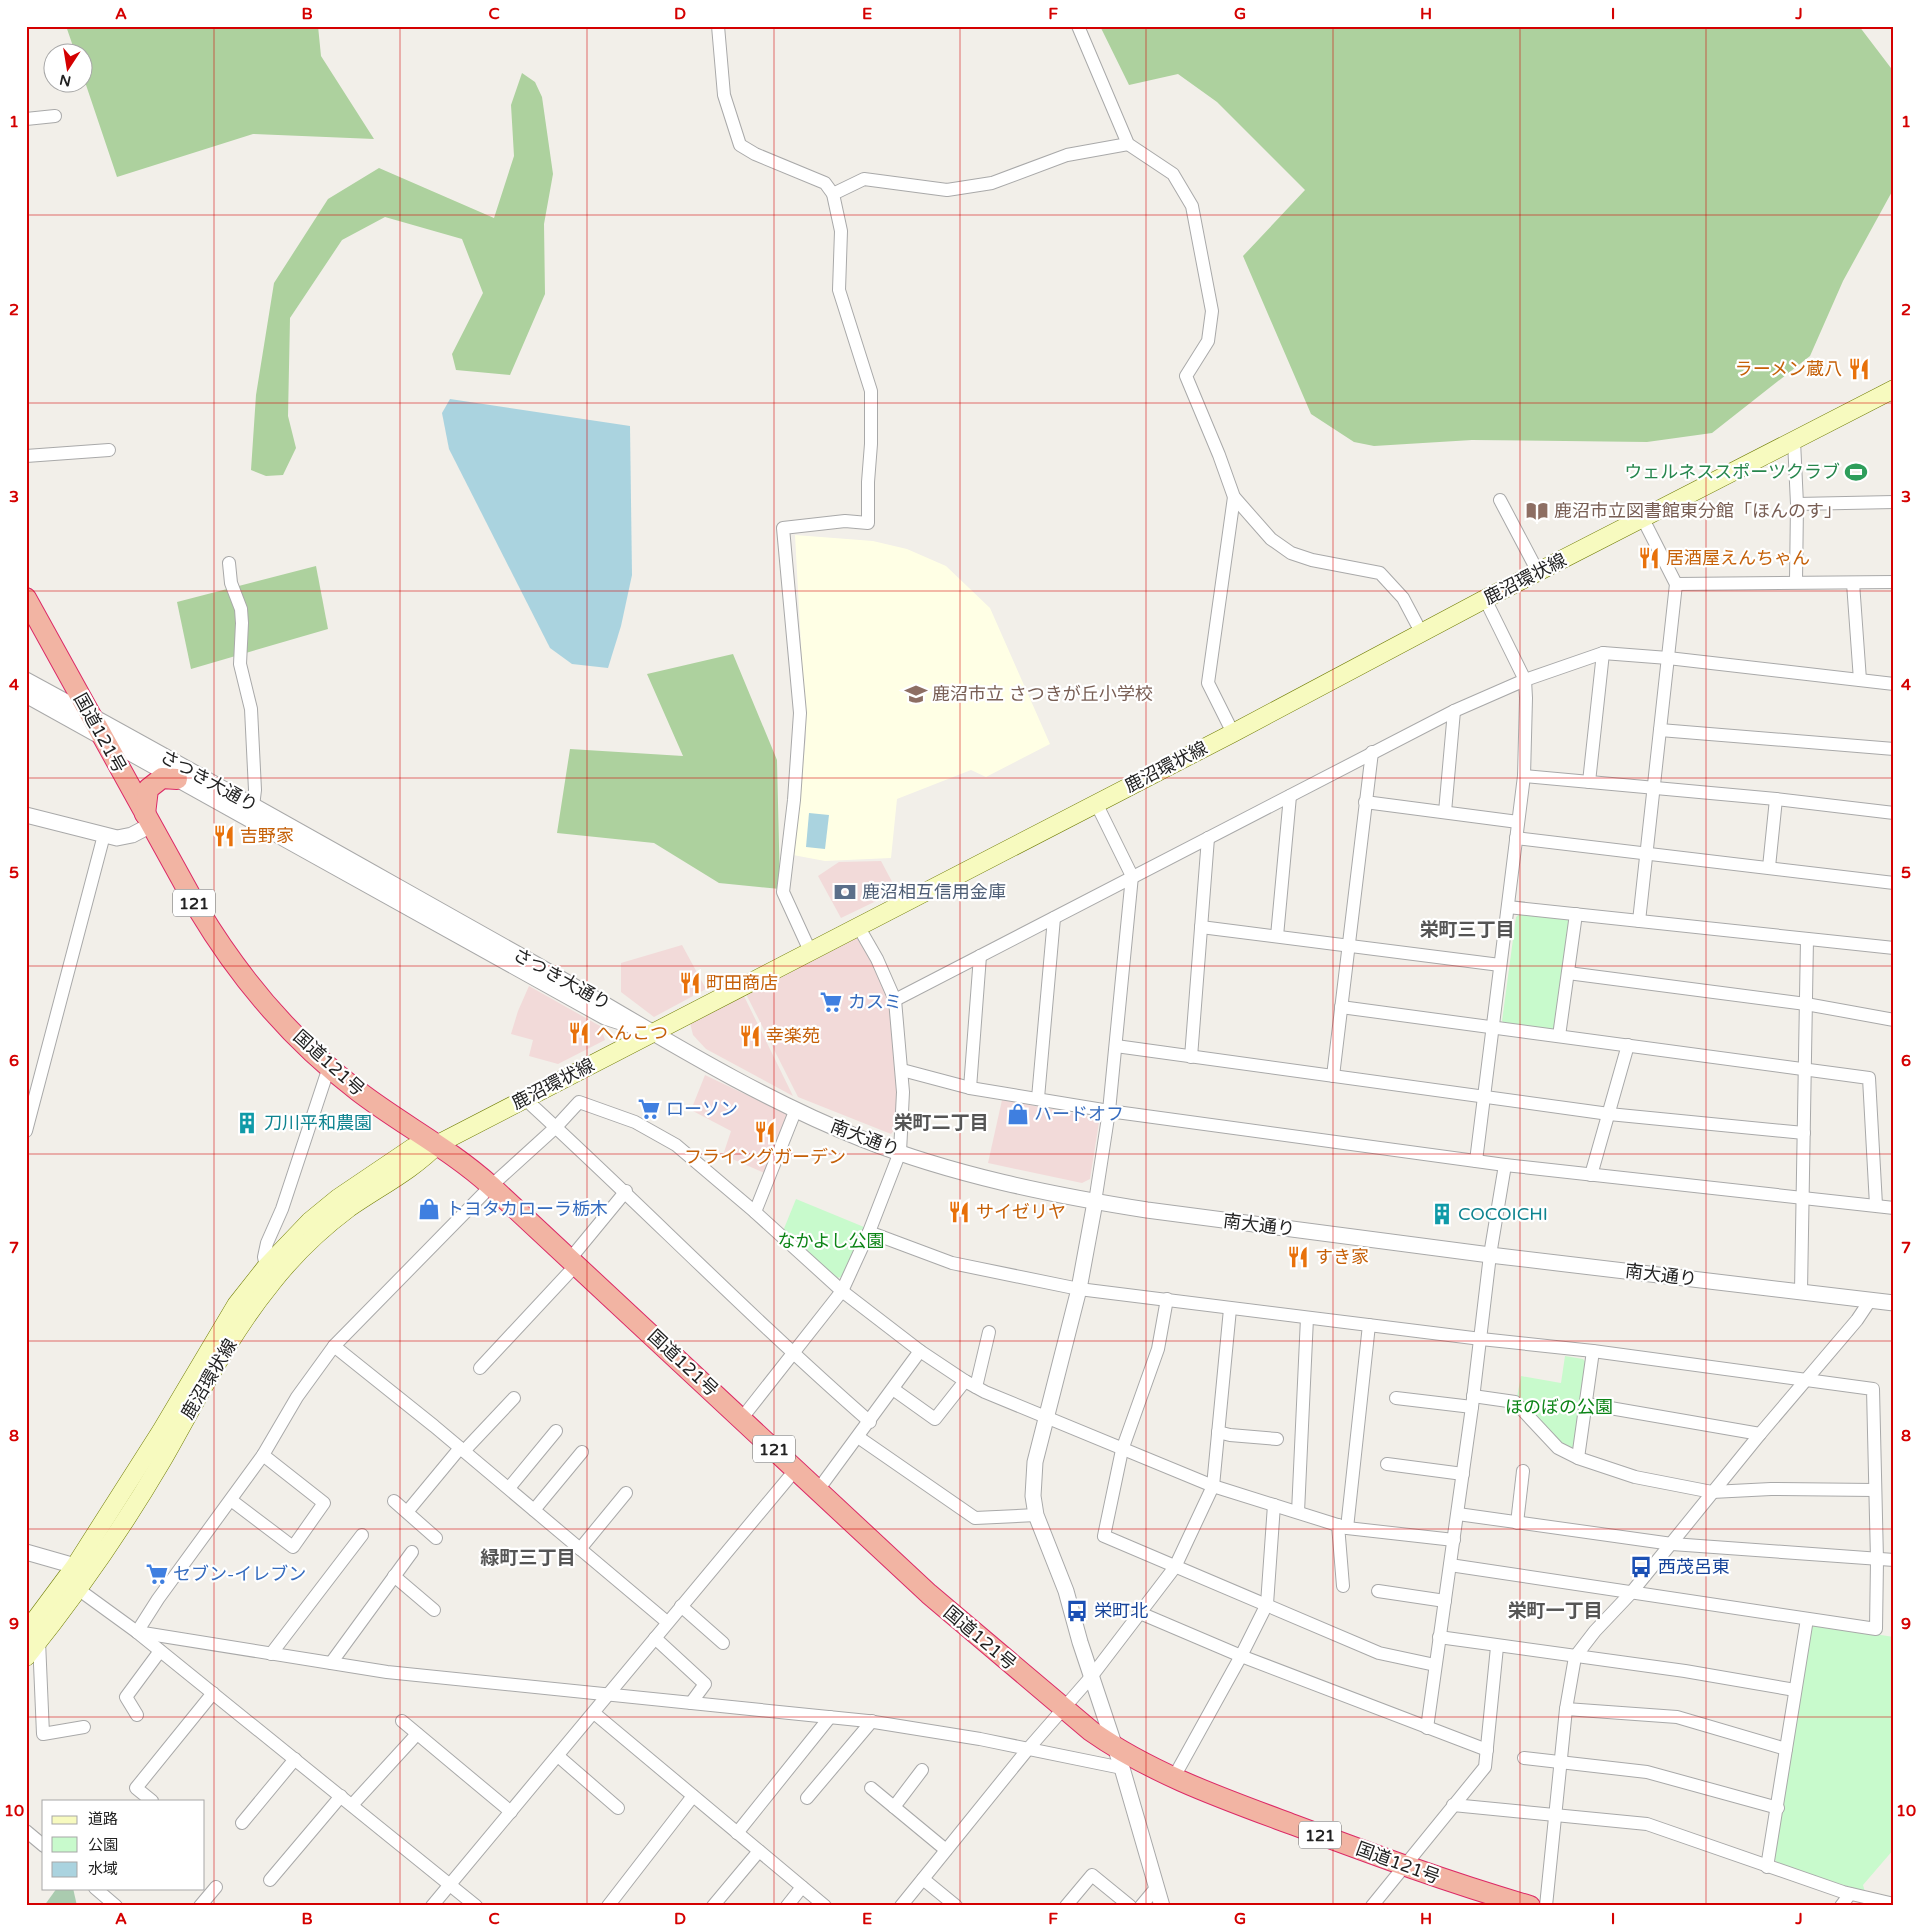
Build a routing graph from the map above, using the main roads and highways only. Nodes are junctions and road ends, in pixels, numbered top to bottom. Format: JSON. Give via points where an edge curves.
{"nodes":[{"id":1,"x":1894,"y":389,"type":"edge"},
{"id":2,"x":26,"y":598,"type":"edge"},
{"id":3,"x":178,"y":779,"type":"road end"},
{"id":4,"x":148,"y":820,"type":"junction"},
{"id":5,"x":438,"y":1144,"type":"junction"},
{"id":6,"x":76,"y":1578,"type":"junction"},
{"id":7,"x":32,"y":1637,"type":"edge"},
{"id":8,"x":26,"y":1657,"type":"edge"},
{"id":9,"x":1530,"y":1906,"type":"edge"}],
"edges":[{"from":1,"to":5,"type":"main road","name":"鹿沼環状線","via":[[1421,632],[656,1034]]},
{"from":2,"to":4,"type":"highway","name":"国道121号","number":"121"},
{"from":3,"to":4,"type":"highway","via":[[162,778],[148,789]]},
{"from":4,"to":5,"type":"highway","name":"国道121号","number":"121","via":[[221,948],[253,988],[329,1067],[373,1102]]},
{"from":5,"to":6,"type":"main road","name":"鹿沼環状線","via":[[422,1161],[348,1209],[295,1256],[271,1284],[232,1339],[160,1463]]},
{"from":5,"to":6,"type":"main road","name":"鹿沼環状線","via":[[412,1148],[338,1198],[310,1221],[266,1267],[232,1313]]},
{"from":5,"to":9,"type":"highway","name":"国道121号","number":"121","via":[[491,1186],[929,1594],[1115,1748],[1246,1807],[1404,1866]]},
{"from":6,"to":7,"type":"main road","name":"鹿沼環状線"},
{"from":7,"to":8,"type":"main road","name":"鹿沼環状線"}]}
